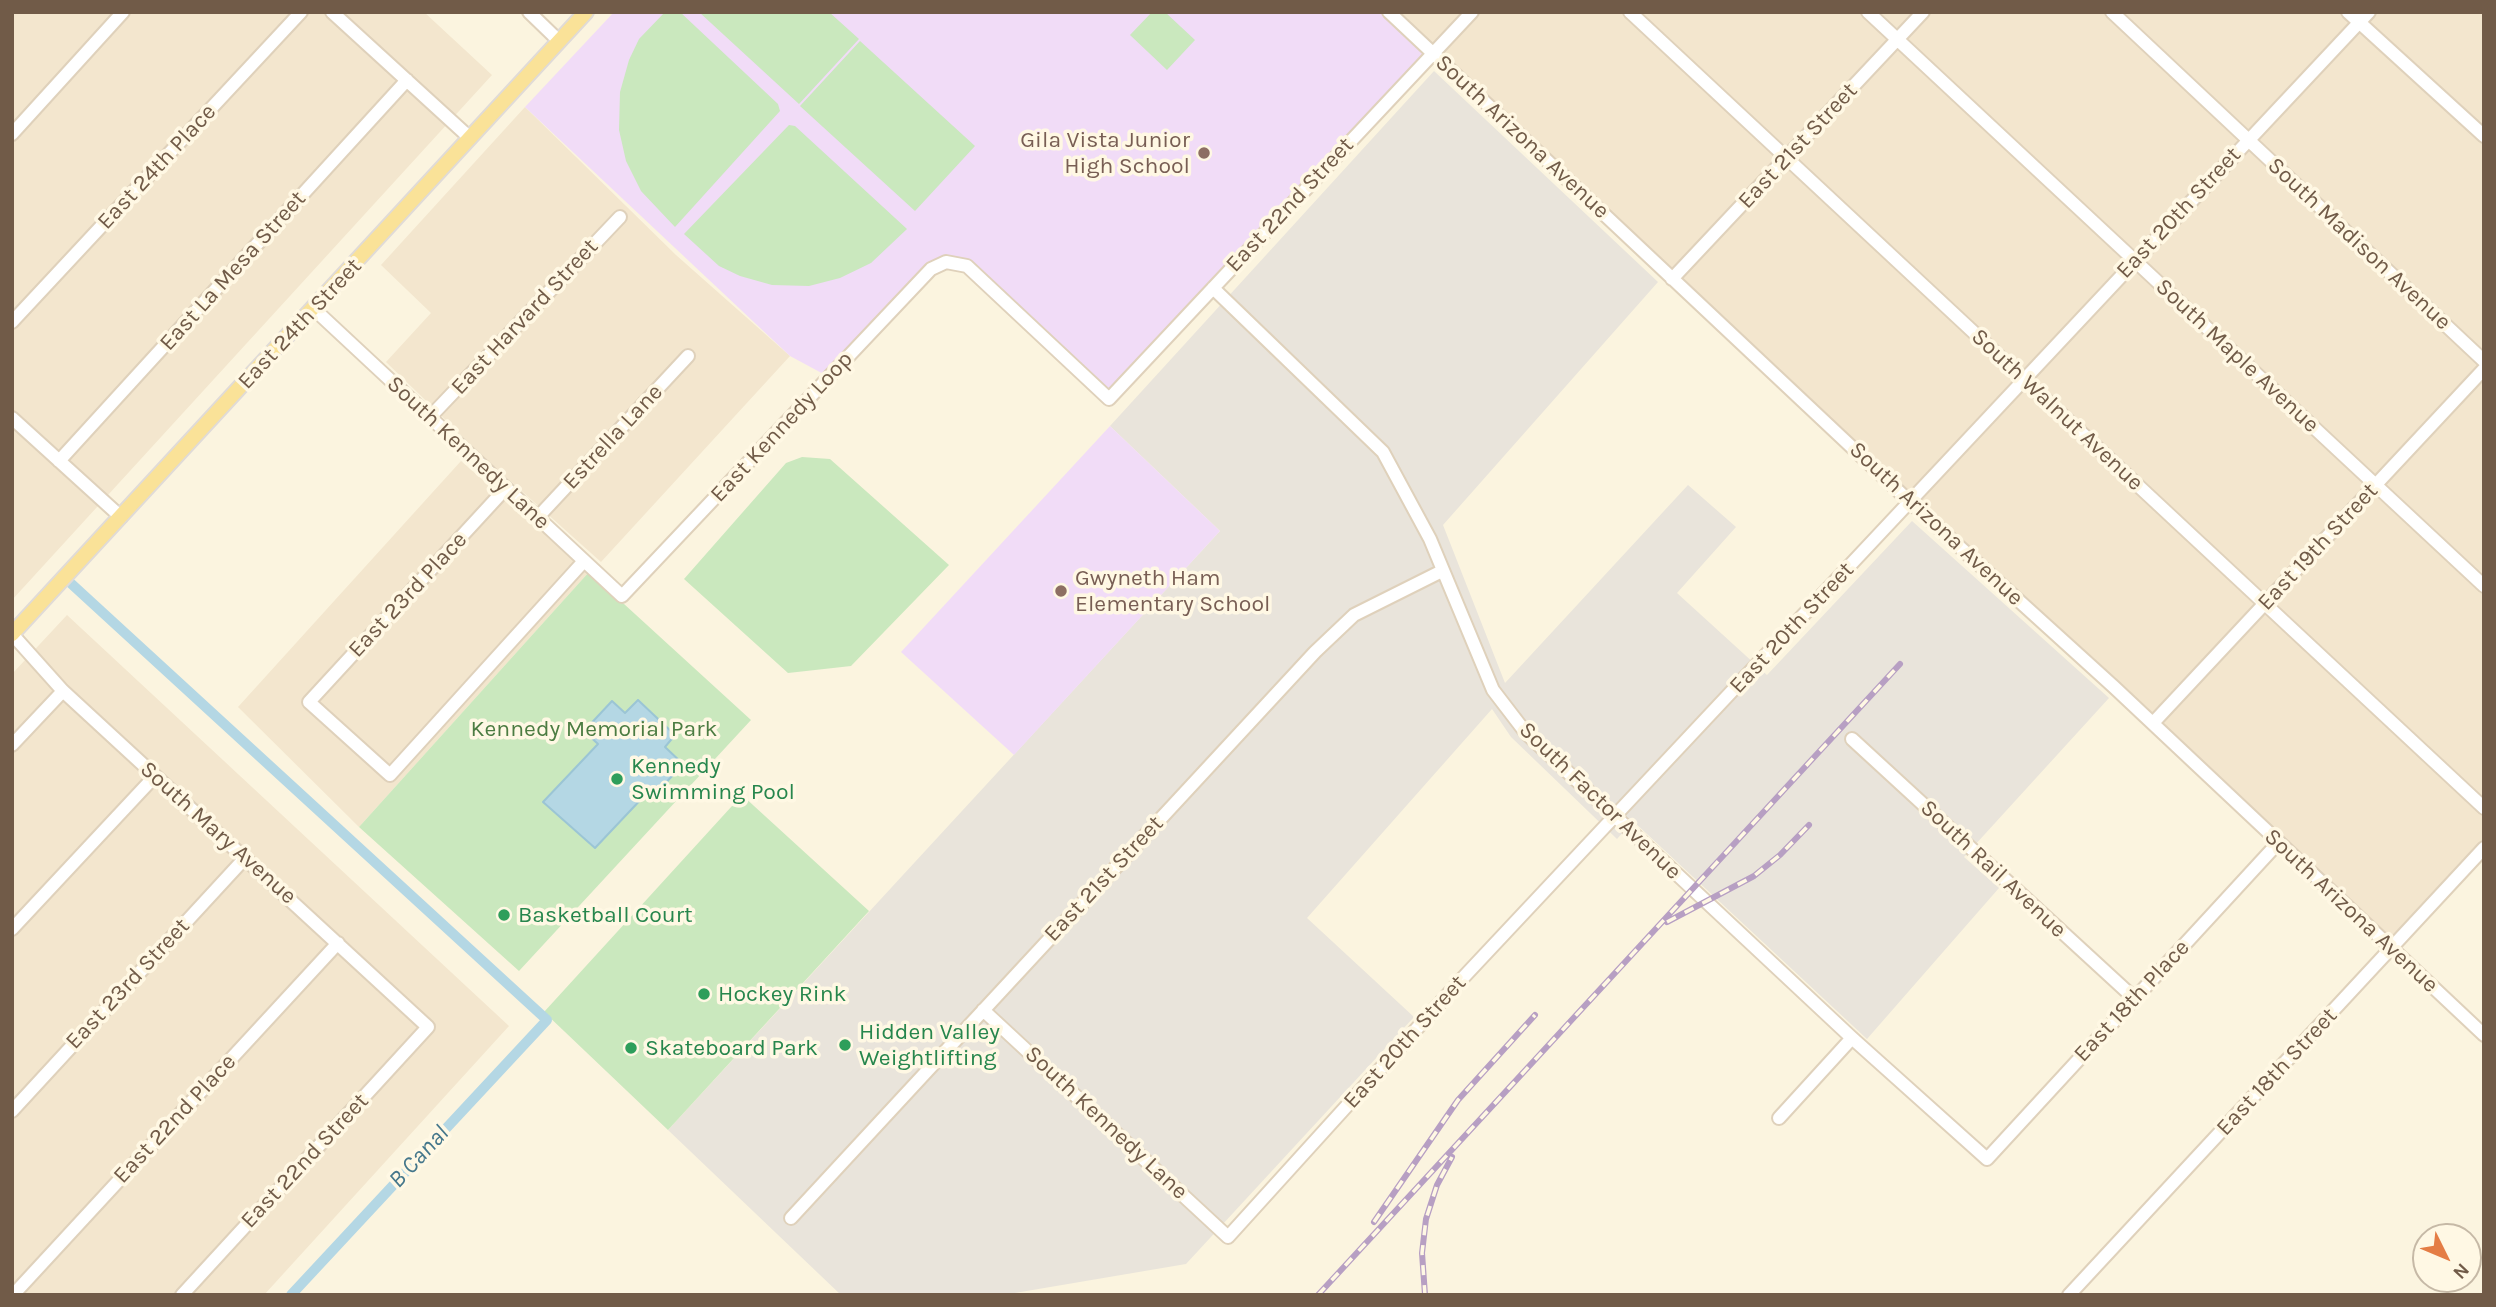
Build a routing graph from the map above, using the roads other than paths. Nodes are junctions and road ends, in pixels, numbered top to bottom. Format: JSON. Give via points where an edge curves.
{"nodes":[{"id":1,"x":123,"y":12,"type":"edge"},
{"id":2,"x":301,"y":12,"type":"edge"},
{"id":3,"x":332,"y":12,"type":"edge"},
{"id":4,"x":529,"y":12,"type":"edge"},
{"id":5,"x":586,"y":12,"type":"edge"},
{"id":6,"x":1389,"y":12,"type":"edge"},
{"id":7,"x":1472,"y":12,"type":"edge"},
{"id":8,"x":1630,"y":12,"type":"edge"},
{"id":9,"x":1868,"y":12,"type":"edge"},
{"id":10,"x":1923,"y":12,"type":"edge"},
{"id":11,"x":2112,"y":12,"type":"edge"},
{"id":12,"x":2348,"y":12,"type":"edge"},
{"id":13,"x":2368,"y":12,"type":"edge"},
{"id":14,"x":2359,"y":22,"type":"junction"},
{"id":15,"x":1897,"y":40,"type":"junction"},
{"id":16,"x":559,"y":41,"type":"junction"},
{"id":17,"x":1433,"y":53,"type":"junction"},
{"id":18,"x":407,"y":80,"type":"junction"},
{"id":19,"x":12,"y":134,"type":"edge"},
{"id":20,"x":2484,"y":136,"type":"edge"},
{"id":21,"x":470,"y":138,"type":"junction"},
{"id":22,"x":2247,"y":140,"type":"junction"},
{"id":23,"x":1787,"y":158,"type":"junction"},
{"id":24,"x":620,"y":217,"type":"dead end"},
{"id":25,"x":2134,"y":260,"type":"junction"},
{"id":26,"x":946,"y":262,"type":"joint"},
{"id":27,"x":1672,"y":279,"type":"junction"},
{"id":28,"x":1213,"y":288,"type":"junction"},
{"id":29,"x":314,"y":309,"type":"junction"},
{"id":30,"x":12,"y":322,"type":"edge"},
{"id":31,"x":688,"y":356,"type":"dead end"},
{"id":32,"x":2484,"y":361,"type":"edge"},
{"id":33,"x":2484,"y":369,"type":"edge"},
{"id":34,"x":2024,"y":379,"type":"junction"},
{"id":35,"x":430,"y":417,"type":"junction"},
{"id":36,"x":12,"y":418,"type":"edge"},
{"id":37,"x":59,"y":461,"type":"junction"},
{"id":38,"x":2376,"y":485,"type":"junction"},
{"id":39,"x":506,"y":488,"type":"junction"},
{"id":40,"x":1909,"y":501,"type":"junction"},
{"id":41,"x":121,"y":517,"type":"junction"},
{"id":42,"x":538,"y":517,"type":"junction"},
{"id":43,"x":584,"y":561,"type":"junction"},
{"id":44,"x":1442,"y":572,"type":"junction"},
{"id":45,"x":2484,"y":586,"type":"edge"},
{"id":46,"x":622,"y":596,"type":"joint"},
{"id":47,"x":2264,"y":604,"type":"junction"},
{"id":48,"x":12,"y":634,"type":"edge"},
{"id":49,"x":63,"y":691,"type":"junction"},
{"id":50,"x":2153,"y":723,"type":"junction"},
{"id":51,"x":1852,"y":739,"type":"dead end"},
{"id":52,"x":12,"y":745,"type":"edge"},
{"id":53,"x":155,"y":776,"type":"junction"},
{"id":54,"x":2484,"y":808,"type":"edge"},
{"id":55,"x":1616,"y":816,"type":"junction"},
{"id":56,"x":2278,"y":843,"type":"junction"},
{"id":57,"x":2484,"y":848,"type":"edge"},
{"id":58,"x":244,"y":858,"type":"junction"},
{"id":59,"x":12,"y":929,"type":"edge"},
{"id":60,"x":338,"y":943,"type":"junction"},
{"id":61,"x":2391,"y":947,"type":"junction"},
{"id":62,"x":2134,"y":998,"type":"junction"},
{"id":63,"x":983,"y":1010,"type":"junction"},
{"id":64,"x":428,"y":1027,"type":"joint"},
{"id":65,"x":2484,"y":1035,"type":"edge"},
{"id":66,"x":1852,"y":1038,"type":"junction"},
{"id":67,"x":12,"y":1111,"type":"edge"},
{"id":68,"x":1779,"y":1118,"type":"dead end"},
{"id":69,"x":1986,"y":1159,"type":"joint"},
{"id":70,"x":791,"y":1218,"type":"dead end"},
{"id":71,"x":1228,"y":1237,"type":"joint"},
{"id":72,"x":13,"y":1295,"type":"edge"},
{"id":73,"x":182,"y":1295,"type":"edge"},
{"id":74,"x":2069,"y":1295,"type":"edge"}],
"edges":[{"from":1,"to":19,"type":"street"},
{"from":2,"to":30,"type":"street","name":"East 24th Place"},
{"from":3,"to":18,"type":"street"},
{"from":4,"to":16,"type":"street"},
{"from":5,"to":16,"type":"main road","name":"East 24th Street"},
{"from":6,"to":17,"type":"street","name":"South Arizona Avenue"},
{"from":7,"to":17,"type":"street","name":"East 22nd Street"},
{"from":8,"to":23,"type":"street","name":"South Walnut Avenue"},
{"from":9,"to":15,"type":"street","name":"South Maple Avenue"},
{"from":10,"to":15,"type":"street","name":"East 21st Street"},
{"from":11,"to":22,"type":"street","name":"South Madison Avenue"},
{"from":12,"to":14,"type":"street"},
{"from":13,"to":14,"type":"street","name":"East 20th Street"},
{"from":14,"to":20,"type":"street"},
{"from":14,"to":22,"type":"street","name":"East 20th Street"},
{"from":15,"to":23,"type":"street","name":"East 21st Street"},
{"from":15,"to":25,"type":"street","name":"South Maple Avenue"},
{"from":16,"to":21,"type":"main road","name":"East 24th Street"},
{"from":17,"to":27,"type":"street","name":"South Arizona Avenue"},
{"from":17,"to":28,"type":"street","name":"East 22nd Street"},
{"from":18,"to":21,"type":"street"},
{"from":18,"to":37,"type":"street","name":"East La Mesa Street"},
{"from":21,"to":29,"type":"main road","name":"East 24th Street"},
{"from":22,"to":25,"type":"street","name":"East 20th Street"},
{"from":22,"to":32,"type":"street","name":"South Madison Avenue"},
{"from":23,"to":27,"type":"street","name":"East 21st Street"},
{"from":23,"to":34,"type":"street","name":"South Walnut Avenue"},
{"from":24,"to":35,"type":"street","name":"East Harvard Street"},
{"from":25,"to":34,"type":"street","name":"East 20th Street"},
{"from":25,"to":38,"type":"street","name":"South Maple Avenue"},
{"from":26,"to":28,"type":"street","name":"East 22nd Street","via":[[967,266],[1109,399]]},
{"from":26,"to":46,"type":"street","name":"East Kennedy Loop","via":[[931,269]]},
{"from":27,"to":40,"type":"street","name":"South Arizona Avenue"},
{"from":28,"to":44,"type":"street","name":"South Factor Avenue","via":[[1383,452],[1430,539]]},
{"from":29,"to":35,"type":"street","name":"South Kennedy Lane"},
{"from":29,"to":41,"type":"main road","name":"East 24th Street"},
{"from":31,"to":42,"type":"street","name":"Estrella Lane"},
{"from":33,"to":38,"type":"street","name":"East 19th Street"},
{"from":34,"to":40,"type":"street","name":"East 20th Street"},
{"from":34,"to":47,"type":"street","name":"South Walnut Avenue"},
{"from":35,"to":39,"type":"street","name":"South Kennedy Lane"},
{"from":36,"to":37,"type":"street"},
{"from":37,"to":41,"type":"street"},
{"from":38,"to":45,"type":"street","name":"South Maple Avenue"},
{"from":38,"to":47,"type":"street","name":"East 19th Street"},
{"from":39,"to":42,"type":"street","name":"South Kennedy Lane"},
{"from":39,"to":43,"type":"street","name":"East 23rd Place","via":[[309,702],[390,775]]},
{"from":40,"to":50,"type":"street","name":"South Arizona Avenue"},
{"from":40,"to":55,"type":"street","name":"East 20th Street"},
{"from":41,"to":48,"type":"main road","name":"East 24th Street"},
{"from":42,"to":43,"type":"street","name":"South Kennedy Lane"},
{"from":43,"to":46,"type":"street","name":"South Kennedy Lane"},
{"from":44,"to":55,"type":"street","name":"South Factor Avenue","via":[[1493,690],[1526,733]]},
{"from":44,"to":63,"type":"street","name":"East 21st Street","via":[[1354,615]]},
{"from":47,"to":50,"type":"street","name":"East 19th Street"},
{"from":47,"to":54,"type":"street","name":"South Walnut Avenue"},
{"from":48,"to":49,"type":"street","name":"South Mary Avenue"},
{"from":49,"to":52,"type":"street"},
{"from":49,"to":53,"type":"street","name":"South Mary Avenue"},
{"from":50,"to":56,"type":"street","name":"South Arizona Avenue"},
{"from":51,"to":62,"type":"street","name":"South Rail Avenue"},
{"from":53,"to":58,"type":"street","name":"South Mary Avenue"},
{"from":53,"to":59,"type":"street"},
{"from":55,"to":66,"type":"street","name":"South Factor Avenue"},
{"from":55,"to":71,"type":"street","name":"East 20th Street"},
{"from":56,"to":61,"type":"street","name":"South Arizona Avenue"},
{"from":56,"to":62,"type":"street","name":"East 18th Place"},
{"from":57,"to":61,"type":"street","name":"East 18th Street"},
{"from":58,"to":60,"type":"street","name":"South Mary Avenue"},
{"from":58,"to":67,"type":"street","name":"East 23rd Street"},
{"from":60,"to":64,"type":"street","name":"South Mary Avenue"},
{"from":60,"to":72,"type":"street","name":"East 22nd Place"},
{"from":61,"to":65,"type":"street","name":"South Arizona Avenue"},
{"from":61,"to":74,"type":"street","name":"East 18th Street"},
{"from":62,"to":69,"type":"street","name":"East 18th Place"},
{"from":63,"to":70,"type":"street","name":"East 21st Street"},
{"from":63,"to":71,"type":"street","name":"South Kennedy Lane"},
{"from":64,"to":73,"type":"street","name":"East 22nd Street"},
{"from":66,"to":68,"type":"street"},
{"from":66,"to":69,"type":"street","name":"South Factor Avenue"}]}
